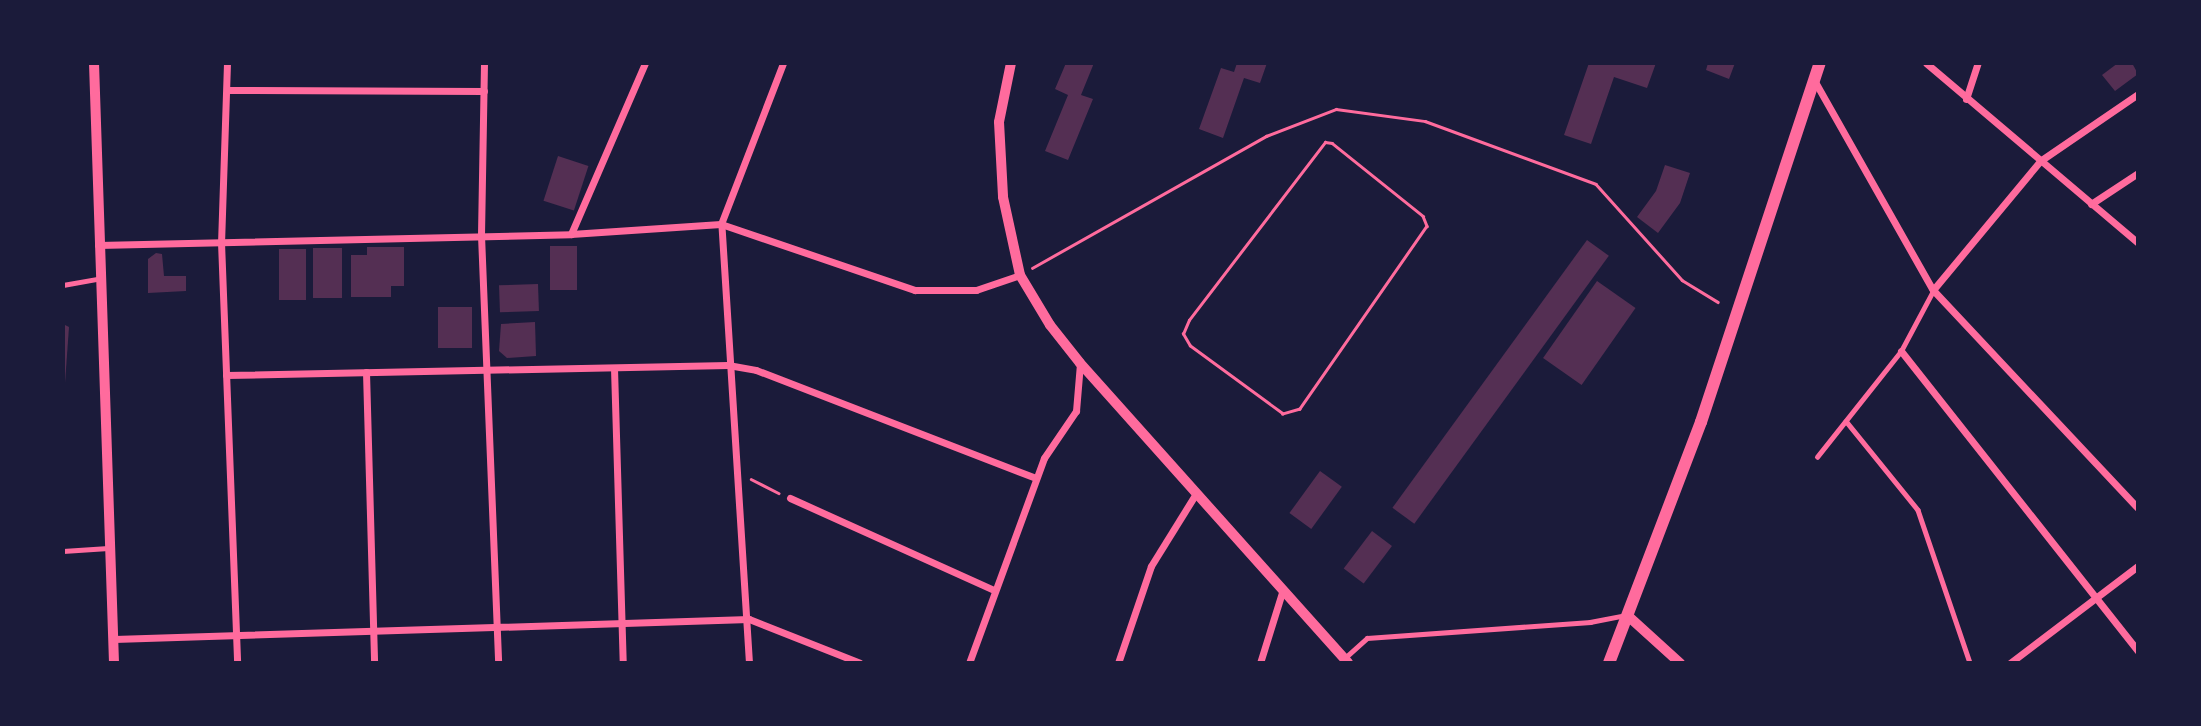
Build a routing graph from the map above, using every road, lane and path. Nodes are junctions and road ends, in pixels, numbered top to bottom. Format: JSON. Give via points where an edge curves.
{"nodes":[{"id":1,"x":94,"y":63,"type":"edge"},
{"id":2,"x":228,"y":63,"type":"edge"},
{"id":3,"x":484,"y":63,"type":"edge"},
{"id":4,"x":645,"y":63,"type":"edge"},
{"id":5,"x":783,"y":63,"type":"edge"},
{"id":6,"x":1011,"y":63,"type":"edge"},
{"id":7,"x":1820,"y":63,"type":"edge"},
{"id":8,"x":1926,"y":63,"type":"edge"},
{"id":9,"x":1978,"y":63,"type":"edge"},
{"id":10,"x":1814,"y":79,"type":"junction"},
{"id":11,"x":228,"y":90,"type":"junction"},
{"id":12,"x":484,"y":91,"type":"junction"},
{"id":13,"x":2138,"y":94,"type":"edge"},
{"id":14,"x":1966,"y":99,"type":"junction"},
{"id":15,"x":2040,"y":161,"type":"junction"},
{"id":16,"x":2138,"y":173,"type":"edge"},
{"id":17,"x":2091,"y":204,"type":"junction"},
{"id":18,"x":721,"y":224,"type":"junction"},
{"id":19,"x":571,"y":234,"type":"junction"},
{"id":20,"x":481,"y":235,"type":"junction"},
{"id":21,"x":221,"y":242,"type":"junction"},
{"id":22,"x":2138,"y":243,"type":"edge"},
{"id":23,"x":98,"y":245,"type":"junction"},
{"id":24,"x":1020,"y":275,"type":"junction"},
{"id":25,"x":98,"y":279,"type":"junction"},
{"id":26,"x":63,"y":285,"type":"edge"},
{"id":27,"x":1933,"y":290,"type":"junction"},
{"id":28,"x":1718,"y":302,"type":"dead end"},
{"id":29,"x":1190,"y":346,"type":"joint"},
{"id":30,"x":1901,"y":351,"type":"junction"},
{"id":31,"x":1080,"y":363,"type":"junction"},
{"id":32,"x":728,"y":365,"type":"junction"},
{"id":33,"x":614,"y":368,"type":"junction"},
{"id":34,"x":487,"y":369,"type":"junction"},
{"id":35,"x":366,"y":372,"type":"junction"},
{"id":36,"x":226,"y":375,"type":"junction"},
{"id":37,"x":1846,"y":421,"type":"junction"},
{"id":38,"x":1818,"y":457,"type":"dead end"},
{"id":39,"x":738,"y":473,"type":"junction"},
{"id":40,"x":1036,"y":478,"type":"junction"},
{"id":41,"x":1195,"y":495,"type":"junction"},
{"id":42,"x":790,"y":498,"type":"joint"},
{"id":43,"x":2138,"y":508,"type":"edge"},
{"id":44,"x":110,"y":548,"type":"junction"},
{"id":45,"x":63,"y":551,"type":"edge"},
{"id":46,"x":2138,"y":566,"type":"edge"},
{"id":47,"x":1283,"y":589,"type":"junction"},
{"id":48,"x":993,"y":590,"type":"junction"},
{"id":49,"x":2096,"y":600,"type":"junction"},
{"id":50,"x":1627,"y":615,"type":"junction"},
{"id":51,"x":749,"y":619,"type":"junction"},
{"id":52,"x":622,"y":623,"type":"junction"},
{"id":53,"x":497,"y":625,"type":"junction"},
{"id":54,"x":373,"y":629,"type":"junction"},
{"id":55,"x":236,"y":634,"type":"junction"},
{"id":56,"x":114,"y":639,"type":"junction"},
{"id":57,"x":2138,"y":651,"type":"edge"},
{"id":58,"x":1346,"y":661,"type":"edge"},
{"id":59,"x":114,"y":663,"type":"edge"},
{"id":60,"x":237,"y":663,"type":"edge"},
{"id":61,"x":374,"y":663,"type":"edge"},
{"id":62,"x":498,"y":663,"type":"edge"},
{"id":63,"x":623,"y":663,"type":"edge"},
{"id":64,"x":749,"y":663,"type":"edge"},
{"id":65,"x":860,"y":663,"type":"edge"},
{"id":66,"x":969,"y":663,"type":"edge"},
{"id":67,"x":1118,"y":663,"type":"edge"},
{"id":68,"x":1260,"y":663,"type":"edge"},
{"id":69,"x":1609,"y":663,"type":"edge"},
{"id":70,"x":1680,"y":663,"type":"edge"},
{"id":71,"x":1970,"y":663,"type":"edge"},
{"id":72,"x":2010,"y":663,"type":"edge"}],
"edges":[{"from":1,"to":23,"type":"street"},
{"from":2,"to":11,"type":"street"},
{"from":3,"to":12,"type":"street"},
{"from":4,"to":19,"type":"street"},
{"from":5,"to":18,"type":"street"},
{"from":6,"to":24,"type":"street","via":[[1000,135],[1003,197]]},
{"from":7,"to":10,"type":"main road"},
{"from":8,"to":14,"type":"street"},
{"from":9,"to":14,"type":"street"},
{"from":10,"to":27,"type":"street"},
{"from":10,"to":50,"type":"main road","via":[[1701,422]]},
{"from":11,"to":12,"type":"street"},
{"from":11,"to":21,"type":"street"},
{"from":12,"to":20,"type":"street"},
{"from":13,"to":15,"type":"street"},
{"from":14,"to":15,"type":"street"},
{"from":15,"to":17,"type":"street"},
{"from":15,"to":27,"type":"street"},
{"from":16,"to":17,"type":"street"},
{"from":17,"to":22,"type":"street"},
{"from":18,"to":19,"type":"street"},
{"from":18,"to":24,"type":"street","via":[[915,290],[976,290]]},
{"from":18,"to":32,"type":"street"},
{"from":19,"to":20,"type":"street"},
{"from":20,"to":21,"type":"street"},
{"from":20,"to":34,"type":"street"},
{"from":21,"to":23,"type":"street"},
{"from":21,"to":36,"type":"street"},
{"from":23,"to":25,"type":"street"},
{"from":24,"to":28,"type":"path","via":[[1266,136],[1336,109],[1425,121],[1596,184],[1682,280]]},
{"from":24,"to":31,"type":"street"},
{"from":25,"to":26,"type":"lane"},
{"from":25,"to":44,"type":"street"},
{"from":27,"to":30,"type":"lane"},
{"from":27,"to":43,"type":"street"},
{"from":29,"to":29,"type":"path","via":[[1276,411],[1287,415],[1300,409],[1425,232],[1426,220],[1325,142],[1189,320],[1183,334]]},
{"from":30,"to":37,"type":"lane"},
{"from":30,"to":49,"type":"street"},
{"from":31,"to":40,"type":"street","via":[[1076,411]]},
{"from":31,"to":41,"type":"street"},
{"from":32,"to":33,"type":"street"},
{"from":32,"to":39,"type":"street"},
{"from":32,"to":40,"type":"street","via":[[756,370]]},
{"from":33,"to":34,"type":"street"},
{"from":33,"to":52,"type":"street"},
{"from":34,"to":35,"type":"street"},
{"from":34,"to":53,"type":"street"},
{"from":35,"to":36,"type":"street"},
{"from":35,"to":54,"type":"street"},
{"from":36,"to":55,"type":"street"},
{"from":37,"to":38,"type":"lane"},
{"from":37,"to":71,"type":"lane","via":[[1918,510]]},
{"from":39,"to":42,"type":"path"},
{"from":39,"to":51,"type":"street"},
{"from":40,"to":48,"type":"street"},
{"from":41,"to":47,"type":"street"},
{"from":41,"to":67,"type":"street","via":[[1151,566]]},
{"from":42,"to":48,"type":"street"},
{"from":44,"to":45,"type":"lane"},
{"from":44,"to":56,"type":"street"},
{"from":46,"to":49,"type":"street"},
{"from":47,"to":58,"type":"street"},
{"from":47,"to":68,"type":"street"},
{"from":48,"to":66,"type":"street"},
{"from":49,"to":57,"type":"street"},
{"from":49,"to":72,"type":"street"},
{"from":50,"to":58,"type":"lane","via":[[1590,622],[1367,638]]},
{"from":50,"to":69,"type":"main road"},
{"from":50,"to":70,"type":"street"},
{"from":51,"to":52,"type":"street"},
{"from":51,"to":64,"type":"street"},
{"from":51,"to":65,"type":"street"},
{"from":52,"to":53,"type":"street"},
{"from":52,"to":63,"type":"street"},
{"from":53,"to":54,"type":"street"},
{"from":53,"to":62,"type":"street"},
{"from":54,"to":55,"type":"street"},
{"from":54,"to":61,"type":"street"},
{"from":55,"to":56,"type":"street"},
{"from":55,"to":60,"type":"street"},
{"from":56,"to":59,"type":"street"}]}
